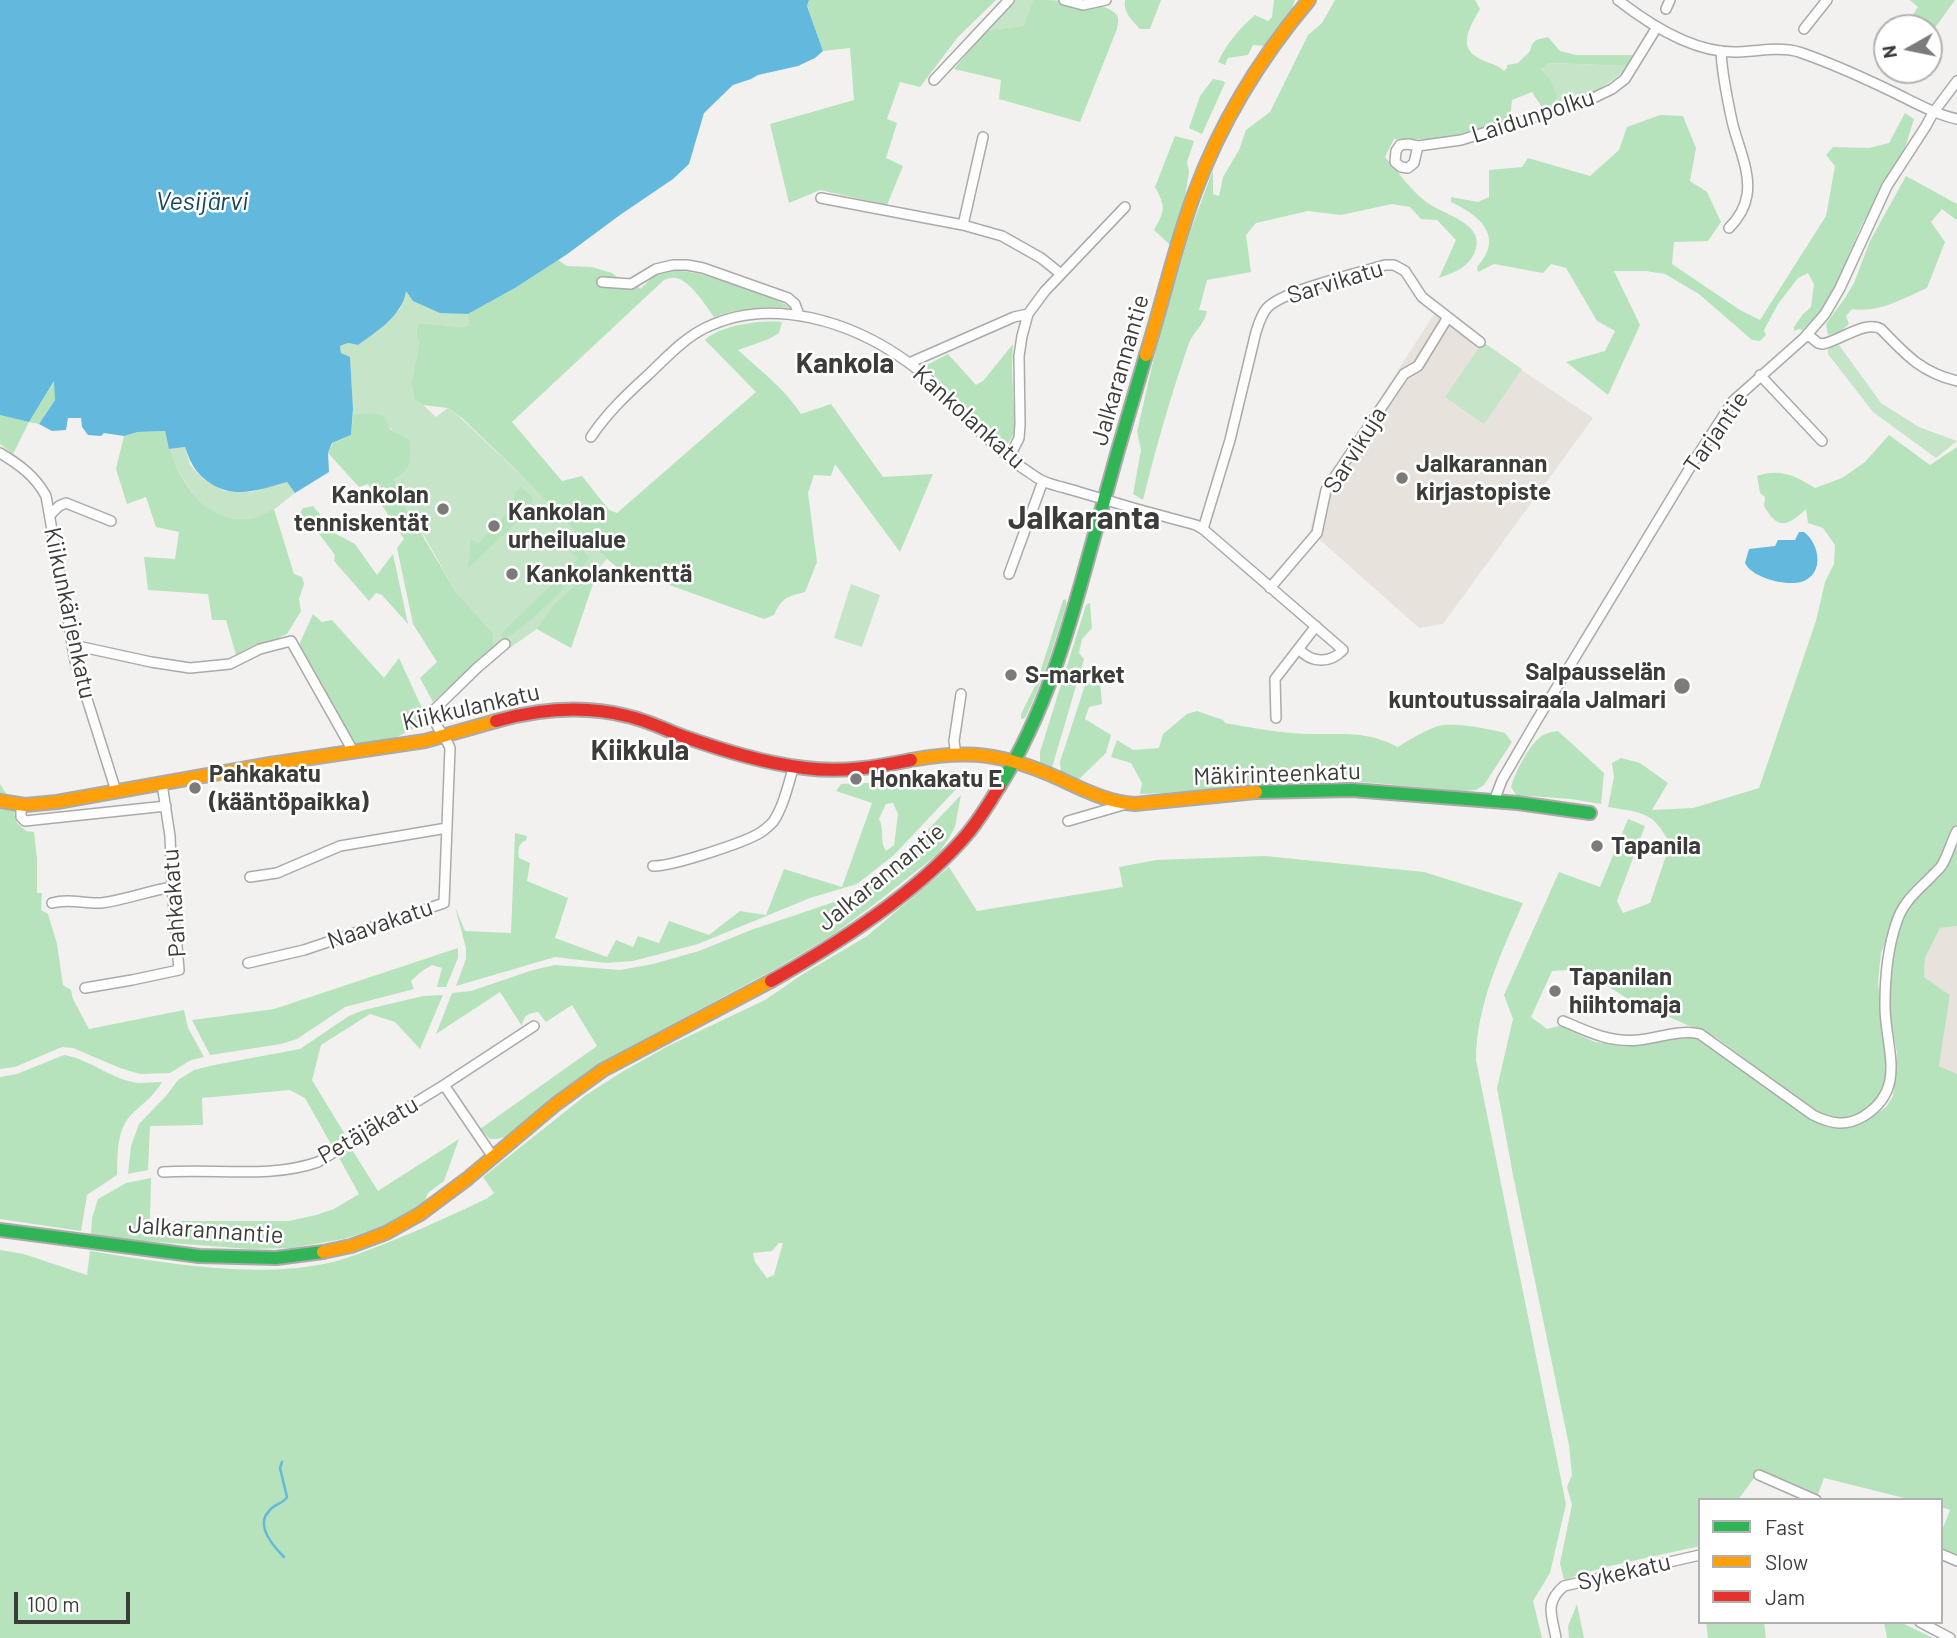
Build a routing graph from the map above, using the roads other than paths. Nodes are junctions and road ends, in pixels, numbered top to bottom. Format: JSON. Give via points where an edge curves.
{"nodes":[{"id":1,"x":1010,"y":0,"type":"edge"},
{"id":2,"x":1064,"y":0,"type":"edge"},
{"id":3,"x":1107,"y":0,"type":"edge"},
{"id":4,"x":1309,"y":0,"type":"edge"},
{"id":5,"x":1618,"y":0,"type":"edge"},
{"id":6,"x":1827,"y":0,"type":"edge"},
{"id":7,"x":1657,"y":27,"type":"junction"},
{"id":8,"x":1804,"y":29,"type":"dead end"},
{"id":9,"x":1721,"y":51,"type":"junction"},
{"id":10,"x":934,"y":80,"type":"dead end"},
{"id":11,"x":1957,"y":81,"type":"edge"},
{"id":12,"x":1933,"y":113,"type":"junction"},
{"id":13,"x":1957,"y":119,"type":"edge"},
{"id":14,"x":983,"y":137,"type":"dead end"},
{"id":15,"x":1418,"y":146,"type":"dead end"},
{"id":16,"x":821,"y":198,"type":"dead end"},
{"id":17,"x":1125,"y":207,"type":"dead end"},
{"id":18,"x":963,"y":225,"type":"junction"},
{"id":19,"x":1729,"y":228,"type":"dead end"},
{"id":20,"x":1061,"y":274,"type":"junction"},
{"id":21,"x":602,"y":282,"type":"dead end"},
{"id":22,"x":1028,"y":314,"type":"junction"},
{"id":23,"x":799,"y":315,"type":"junction"},
{"id":24,"x":1448,"y":317,"type":"junction"},
{"id":25,"x":1807,"y":334,"type":"junction"},
{"id":26,"x":1480,"y":342,"type":"dead end"},
{"id":27,"x":909,"y":363,"type":"junction"},
{"id":28,"x":1760,"y":375,"type":"junction"},
{"id":29,"x":1957,"y":381,"type":"edge"},
{"id":30,"x":591,"y":437,"type":"dead end"},
{"id":31,"x":1822,"y":441,"type":"dead end"},
{"id":32,"x":0,"y":453,"type":"edge"},
{"id":33,"x":1010,"y":458,"type":"junction"},
{"id":34,"x":1043,"y":481,"type":"junction"},
{"id":35,"x":46,"y":496,"type":"junction"},
{"id":36,"x":1104,"y":500,"type":"junction"},
{"id":37,"x":66,"y":503,"type":"junction"},
{"id":38,"x":50,"y":515,"type":"junction"},
{"id":39,"x":111,"y":521,"type":"dead end"},
{"id":40,"x":1202,"y":528,"type":"junction"},
{"id":41,"x":1009,"y":574,"type":"dead end"},
{"id":42,"x":1270,"y":588,"type":"junction"},
{"id":43,"x":1316,"y":626,"type":"junction"},
{"id":44,"x":505,"y":644,"type":"dead end"},
{"id":45,"x":73,"y":645,"type":"junction"},
{"id":46,"x":1299,"y":649,"type":"junction"},
{"id":47,"x":961,"y":694,"type":"dead end"},
{"id":48,"x":1276,"y":718,"type":"dead end"},
{"id":49,"x":448,"y":743,"type":"junction"},
{"id":50,"x":353,"y":751,"type":"junction"},
{"id":51,"x":956,"y":755,"type":"junction"},
{"id":52,"x":1014,"y":761,"type":"junction"},
{"id":53,"x":794,"y":766,"type":"junction"},
{"id":54,"x":162,"y":784,"type":"junction"},
{"id":55,"x":116,"y":791,"type":"junction"},
{"id":56,"x":0,"y":801,"type":"edge"},
{"id":57,"x":1494,"y":801,"type":"junction"},
{"id":58,"x":1127,"y":804,"type":"junction"},
{"id":59,"x":25,"y":805,"type":"junction"},
{"id":60,"x":166,"y":806,"type":"junction"},
{"id":61,"x":1590,"y":813,"type":"dead end"},
{"id":62,"x":1068,"y":821,"type":"dead end"},
{"id":63,"x":447,"y":828,"type":"junction"},
{"id":64,"x":1957,"y":831,"type":"edge"},
{"id":65,"x":653,"y":866,"type":"dead end"},
{"id":66,"x":250,"y":877,"type":"dead end"},
{"id":67,"x":172,"y":887,"type":"junction"},
{"id":68,"x":52,"y":903,"type":"dead end"},
{"id":69,"x":248,"y":963,"type":"dead end"},
{"id":70,"x":85,"y":988,"type":"dead end"},
{"id":71,"x":1563,"y":1021,"type":"dead end"},
{"id":72,"x":534,"y":1026,"type":"dead end"},
{"id":73,"x":444,"y":1085,"type":"junction"},
{"id":74,"x":493,"y":1157,"type":"junction"},
{"id":75,"x":163,"y":1172,"type":"dead end"},
{"id":76,"x":0,"y":1230,"type":"edge"},
{"id":77,"x":1759,"y":1475,"type":"dead end"},
{"id":78,"x":1811,"y":1498,"type":"edge"},
{"id":79,"x":1698,"y":1555,"type":"edge"},
{"id":80,"x":1550,"y":1608,"type":"junction"},
{"id":81,"x":1539,"y":1610,"type":"dead end"},
{"id":82,"x":1924,"y":1624,"type":"edge"},
{"id":83,"x":1556,"y":1638,"type":"edge"},
{"id":84,"x":1950,"y":1638,"type":"edge"}],
"edges":[{"from":1,"to":10,"type":"street"},
{"from":2,"to":3,"type":"street","via":[[1083,5]]},
{"from":4,"to":36,"type":"main road","name":"Jalkarannantie","via":[[1250,81],[1195,192]]},
{"from":5,"to":7,"type":"street"},
{"from":6,"to":8,"type":"street"},
{"from":7,"to":9,"type":"street"},
{"from":7,"to":15,"type":"street","name":"Laidunpolku","via":[[1625,79],[1612,89],[1461,140]]},
{"from":9,"to":12,"type":"street","via":[[1796,51]]},
{"from":9,"to":19,"type":"street","via":[[1748,192],[1744,208]]},
{"from":11,"to":12,"type":"street","name":"Tarjantie"},
{"from":12,"to":13,"type":"street"},
{"from":12,"to":25,"type":"street","name":"Tarjantie","via":[[1887,186],[1840,288]]},
{"from":14,"to":18,"type":"street"},
{"from":16,"to":18,"type":"street"},
{"from":17,"to":20,"type":"street"},
{"from":18,"to":20,"type":"street","via":[[1002,236]]},
{"from":20,"to":22,"type":"street"},
{"from":21,"to":23,"type":"street","via":[[631,284],[673,265],[703,268],[788,298]]},
{"from":22,"to":27,"type":"street"},
{"from":22,"to":33,"type":"street","via":[[1019,356],[1019,438]]},
{"from":23,"to":27,"type":"street","name":"Kankolankatu","via":[[875,341]]},
{"from":23,"to":30,"type":"street","name":"Kankolankatu","via":[[763,313],[706,327],[685,340],[630,391]]},
{"from":24,"to":26,"type":"street","name":"Sarvikatu"},
{"from":24,"to":40,"type":"street","name":"Sarvikatu","via":[[1422,297],[1405,271],[1394,265],[1295,292],[1269,306],[1261,315]]},
{"from":24,"to":42,"type":"street","name":"Sarvikuja","via":[[1418,366],[1404,374],[1326,490],[1317,533]]},
{"from":25,"to":28,"type":"street","name":"Tarjantie"},
{"from":25,"to":29,"type":"street","via":[[1824,344],[1875,326],[1920,367]]},
{"from":27,"to":33,"type":"street","name":"Kankolankatu"},
{"from":28,"to":31,"type":"street"},
{"from":28,"to":57,"type":"street","name":"Tarjantie","via":[[1733,401],[1694,461],[1537,720]]},
{"from":32,"to":35,"type":"street","name":"Kiikunkärjenkatu","via":[[22,466]]},
{"from":33,"to":34,"type":"street","name":"Kankolankatu"},
{"from":34,"to":36,"type":"street","name":"Kankolankatu"},
{"from":34,"to":41,"type":"street"},
{"from":35,"to":37,"type":"street","name":"Kiikunkärjenkatu"},
{"from":35,"to":38,"type":"street","name":"Kiikunkärjenkatu"},
{"from":36,"to":40,"type":"street"},
{"from":36,"to":52,"type":"main road","name":"Jalkarannantie","via":[[1052,677]]},
{"from":37,"to":38,"type":"street","name":"Kiikunkärjenkatu"},
{"from":37,"to":39,"type":"street","name":"Kiikunkärjenkatu"},
{"from":38,"to":45,"type":"street","name":"Kiikunkärjenkatu"},
{"from":40,"to":42,"type":"street"},
{"from":42,"to":43,"type":"street"},
{"from":43,"to":46,"type":"street"},
{"from":43,"to":46,"type":"street","via":[[1343,650],[1327,660],[1313,660]]},
{"from":44,"to":49,"type":"street","name":"Naavakatu","via":[[435,709],[435,722]]},
{"from":45,"to":50,"type":"street","via":[[190,668],[230,664],[291,640]]},
{"from":45,"to":55,"type":"street","name":"Kiikunkärjenkatu"},
{"from":46,"to":48,"type":"street","via":[[1275,679]]},
{"from":47,"to":51,"type":"street"},
{"from":49,"to":50,"type":"main road","name":"Kiikkulankatu"},
{"from":49,"to":53,"type":"main road","name":"Kiikkulankatu","via":[[519,714],[574,709],[633,717],[744,755]]},
{"from":49,"to":63,"type":"street","name":"Naavakatu"},
{"from":50,"to":54,"type":"main road","name":"Kiikkulankatu"},
{"from":51,"to":52,"type":"main road","name":"Kiikkulankatu","via":[[982,754]]},
{"from":51,"to":53,"type":"main road","name":"Kiikkulankatu","via":[[842,769]]},
{"from":52,"to":58,"type":"main road","name":"Mäkirinteenkatu"},
{"from":52,"to":74,"type":"main road","name":"Jalkarannantie","via":[[962,840],[873,917],[809,959],[603,1070]]},
{"from":53,"to":65,"type":"street","via":[[779,812],[765,830]]},
{"from":54,"to":55,"type":"main road","name":"Kiikkulankatu"},
{"from":54,"to":60,"type":"street","name":"Pahkakatu"},
{"from":55,"to":59,"type":"main road","name":"Kiikkulankatu"},
{"from":56,"to":59,"type":"main road","name":"Kiikkulankatu"},
{"from":57,"to":58,"type":"main road","name":"Mäkirinteenkatu","via":[[1311,789]]},
{"from":57,"to":61,"type":"main road","name":"Mäkirinteenkatu"},
{"from":58,"to":62,"type":"street"},
{"from":59,"to":60,"type":"street","via":[[21,817],[25,821]]},
{"from":60,"to":67,"type":"street","name":"Pahkakatu"},
{"from":63,"to":66,"type":"street","via":[[340,846],[276,873]]},
{"from":63,"to":69,"type":"street","name":"Naavakatu","via":[[444,903],[304,950]]},
{"from":64,"to":71,"type":"street","via":[[1941,866],[1905,902],[1896,922],[1885,992],[1892,1067],[1888,1091],[1863,1117],[1829,1123],[1813,1115],[1700,1034],[1616,1040]]},
{"from":67,"to":68,"type":"street","via":[[122,900]]},
{"from":67,"to":70,"type":"street","name":"Pahkakatu","via":[[179,970]]},
{"from":72,"to":73,"type":"street","name":"Petäjäkatu"},
{"from":73,"to":74,"type":"street","name":"Petäjäkatu"},
{"from":73,"to":75,"type":"street","name":"Petäjäkatu","via":[[303,1167]]},
{"from":74,"to":76,"type":"main road","name":"Jalkarannantie","via":[[418,1216],[389,1232],[301,1256],[183,1254]]},
{"from":77,"to":78,"type":"street"},
{"from":79,"to":80,"type":"street","name":"Sykekatu","via":[[1564,1586],[1552,1598]]},
{"from":80,"to":81,"type":"street"},
{"from":80,"to":83,"type":"street","name":"Sykekatu"},
{"from":82,"to":84,"type":"street"}]}
